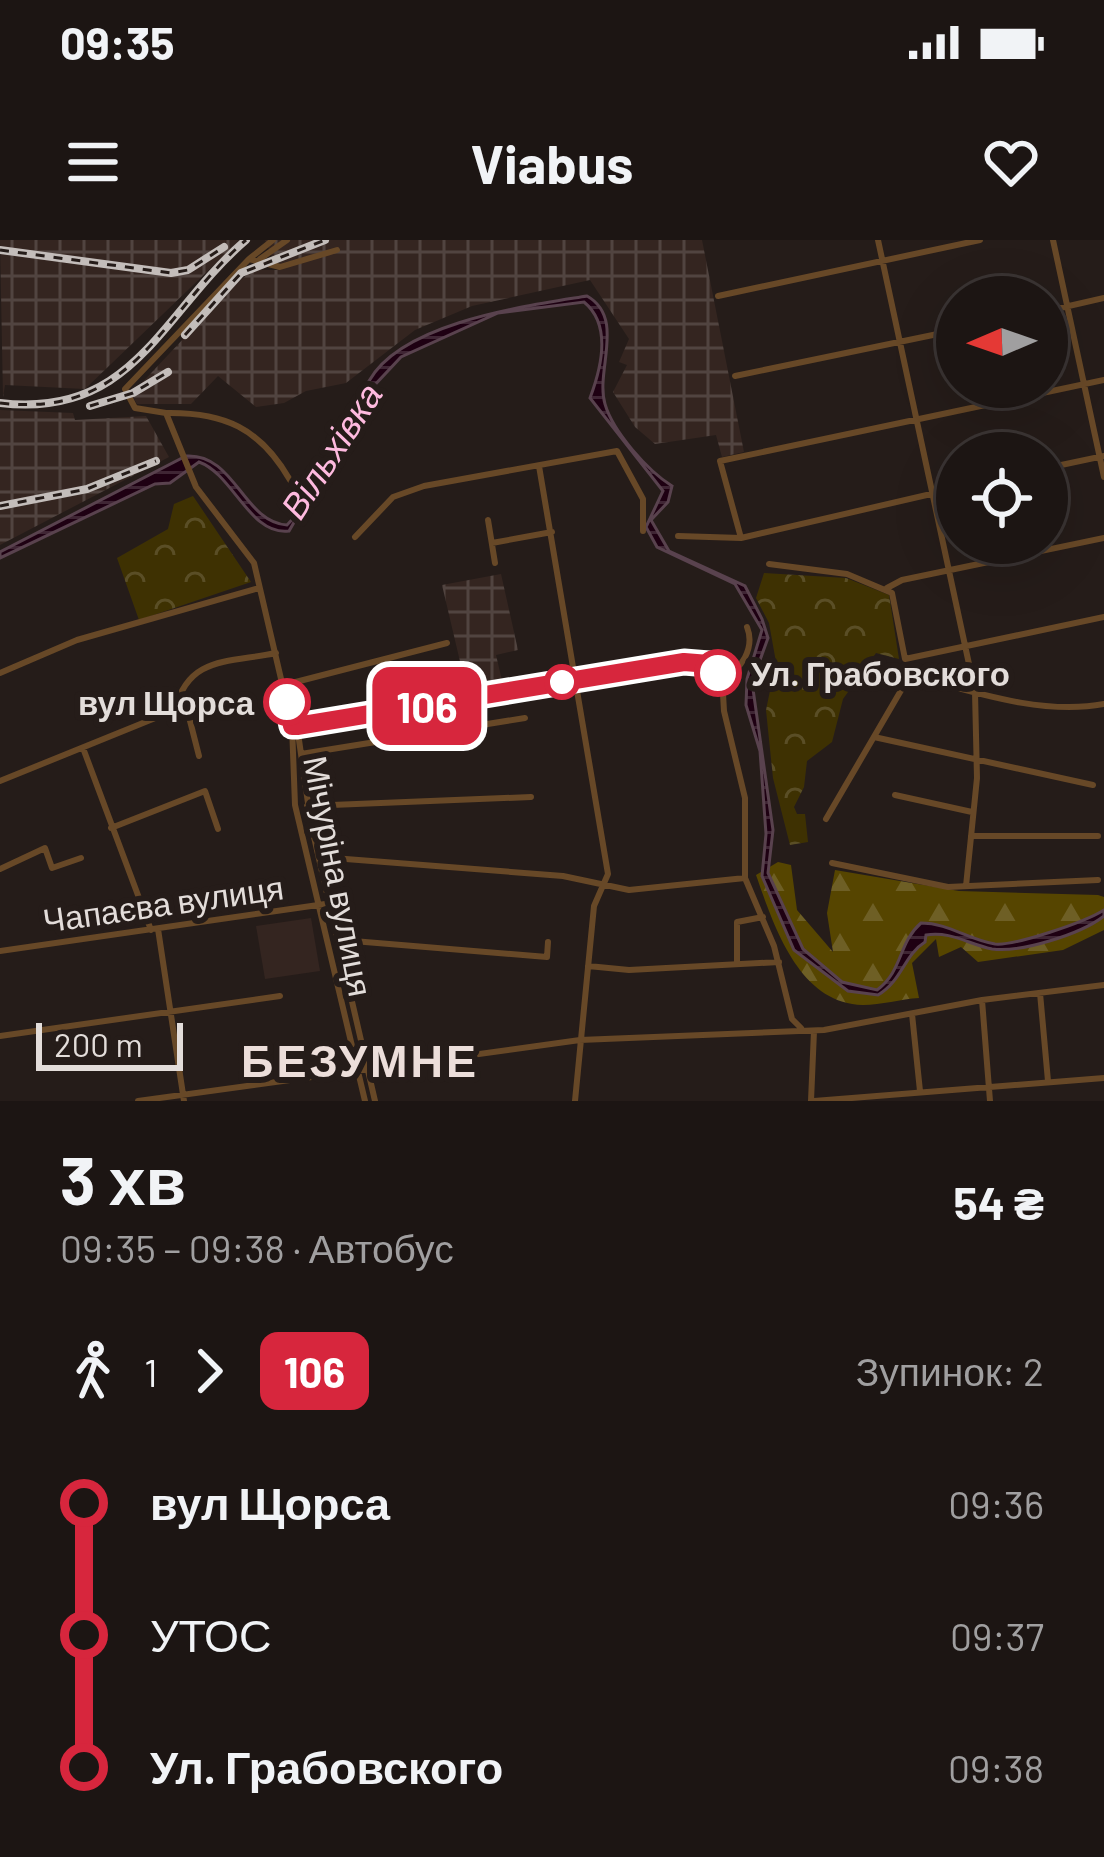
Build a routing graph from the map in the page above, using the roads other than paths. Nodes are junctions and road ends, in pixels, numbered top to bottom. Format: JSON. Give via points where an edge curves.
{"nodes":[{"id":1,"x":273,"y":240,"type":"edge"},
{"id":2,"x":287,"y":240,"type":"edge"},
{"id":3,"x":878,"y":240,"type":"edge"},
{"id":4,"x":980,"y":240,"type":"edge"},
{"id":5,"x":1053,"y":240,"type":"edge"},
{"id":6,"x":337,"y":250,"type":"dead end"},
{"id":7,"x":249,"y":259,"type":"junction"},
{"id":8,"x":260,"y":259,"type":"junction"},
{"id":9,"x":882,"y":261,"type":"junction"},
{"id":10,"x":1061,"y":276,"type":"edge"},
{"id":11,"x":718,"y":296,"type":"dead end"},
{"id":12,"x":1104,"y":298,"type":"edge"},
{"id":13,"x":1068,"y":307,"type":"edge"},
{"id":14,"x":1068,"y":312,"type":"edge"},
{"id":15,"x":936,"y":334,"type":"edge"},
{"id":16,"x":898,"y":342,"type":"junction"},
{"id":17,"x":735,"y":376,"type":"dead end"},
{"id":18,"x":1104,"y":380,"type":"edge"},
{"id":19,"x":1082,"y":385,"type":"junction"},
{"id":20,"x":166,"y":413,"type":"junction"},
{"id":21,"x":915,"y":418,"type":"junction"},
{"id":22,"x":1102,"y":456,"type":"edge"},
{"id":23,"x":1068,"y":463,"type":"edge"},
{"id":24,"x":538,"y":466,"type":"junction"},
{"id":25,"x":1104,"y":477,"type":"edge"},
{"id":26,"x":290,"y":480,"type":"dead end"},
{"id":27,"x":936,"y":493,"type":"edge"},
{"id":28,"x":930,"y":494,"type":"junction"},
{"id":29,"x":488,"y":520,"type":"dead end"},
{"id":30,"x":644,"y":531,"type":"dead end"},
{"id":31,"x":552,"y":532,"type":"junction"},
{"id":32,"x":678,"y":536,"type":"dead end"},
{"id":33,"x":355,"y":537,"type":"dead end"},
{"id":34,"x":741,"y":538,"type":"junction"},
{"id":35,"x":1104,"y":538,"type":"edge"},
{"id":36,"x":492,"y":543,"type":"junction"},
{"id":37,"x":495,"y":563,"type":"dead end"},
{"id":38,"x":769,"y":564,"type":"dead end"},
{"id":39,"x":948,"y":570,"type":"junction"},
{"id":40,"x":259,"y":588,"type":"junction"},
{"id":41,"x":886,"y":590,"type":"junction"},
{"id":42,"x":1104,"y":617,"type":"edge"},
{"id":43,"x":747,"y":627,"type":"dead end"},
{"id":44,"x":447,"y":643,"type":"dead end"},
{"id":45,"x":965,"y":646,"type":"junction"},
{"id":46,"x":276,"y":653,"type":"junction"},
{"id":47,"x":0,"y":673,"type":"edge"},
{"id":48,"x":722,"y":676,"type":"junction"},
{"id":49,"x":578,"y":678,"type":"junction"},
{"id":50,"x":284,"y":685,"type":"junction"},
{"id":51,"x":975,"y":692,"type":"junction"},
{"id":52,"x":1104,"y":704,"type":"edge"},
{"id":53,"x":175,"y":710,"type":"junction"},
{"id":54,"x":203,"y":710,"type":"dead end"},
{"id":55,"x":188,"y":712,"type":"junction"},
{"id":56,"x":525,"y":718,"type":"dead end"},
{"id":57,"x":295,"y":726,"type":"junction"},
{"id":58,"x":874,"y":737,"type":"junction"},
{"id":59,"x":83,"y":747,"type":"junction"},
{"id":60,"x":301,"y":754,"type":"junction"},
{"id":61,"x":199,"y":756,"type":"dead end"},
{"id":62,"x":976,"y":763,"type":"junction"},
{"id":63,"x":0,"y":781,"type":"edge"},
{"id":64,"x":1093,"y":785,"type":"dead end"},
{"id":65,"x":895,"y":795,"type":"dead end"},
{"id":66,"x":531,"y":796,"type":"dead end"},
{"id":67,"x":308,"y":806,"type":"junction"},
{"id":68,"x":972,"y":812,"type":"junction"},
{"id":69,"x":826,"y":819,"type":"dead end"},
{"id":70,"x":111,"y":828,"type":"junction"},
{"id":71,"x":218,"y":829,"type":"dead end"},
{"id":72,"x":971,"y":836,"type":"junction"},
{"id":73,"x":1098,"y":836,"type":"dead end"},
{"id":74,"x":320,"y":857,"type":"junction"},
{"id":75,"x":81,"y":858,"type":"dead end"},
{"id":76,"x":832,"y":863,"type":"dead end"},
{"id":77,"x":0,"y":868,"type":"edge"},
{"id":78,"x":745,"y":878,"type":"junction"},
{"id":79,"x":1098,"y":880,"type":"dead end"},
{"id":80,"x":605,"y":881,"type":"junction"},
{"id":81,"x":966,"y":886,"type":"junction"},
{"id":82,"x":332,"y":903,"type":"junction"},
{"id":83,"x":319,"y":906,"type":"junction"},
{"id":84,"x":764,"y":916,"type":"junction"},
{"id":85,"x":154,"y":929,"type":"junction"},
{"id":86,"x":341,"y":940,"type":"junction"},
{"id":87,"x":548,"y":942,"type":"dead end"},
{"id":88,"x":0,"y":950,"type":"edge"},
{"id":89,"x":779,"y":962,"type":"junction"},
{"id":90,"x":737,"y":964,"type":"junction"},
{"id":91,"x":588,"y":966,"type":"junction"},
{"id":92,"x":1104,"y":985,"type":"edge"},
{"id":93,"x":1040,"y":993,"type":"junction"},
{"id":94,"x":280,"y":996,"type":"dead end"},
{"id":95,"x":982,"y":1000,"type":"junction"},
{"id":96,"x":169,"y":1011,"type":"junction"},
{"id":97,"x":912,"y":1013,"type":"junction"},
{"id":98,"x":804,"y":1030,"type":"junction"},
{"id":99,"x":814,"y":1030,"type":"junction"},
{"id":100,"x":0,"y":1036,"type":"edge"},
{"id":101,"x":580,"y":1040,"type":"junction"},
{"id":102,"x":368,"y":1066,"type":"junction"},
{"id":103,"x":353,"y":1069,"type":"junction"},
{"id":104,"x":1104,"y":1078,"type":"edge"},
{"id":105,"x":1048,"y":1081,"type":"junction"},
{"id":106,"x":988,"y":1085,"type":"junction"},
{"id":107,"x":920,"y":1091,"type":"junction"},
{"id":108,"x":183,"y":1098,"type":"edge"},
{"id":109,"x":138,"y":1101,"type":"edge"},
{"id":110,"x":364,"y":1101,"type":"edge"},
{"id":111,"x":375,"y":1101,"type":"edge"},
{"id":112,"x":574,"y":1101,"type":"edge"},
{"id":113,"x":812,"y":1101,"type":"edge"},
{"id":114,"x":989,"y":1101,"type":"edge"}],
"edges":[{"from":1,"to":7,"type":"street"},
{"from":2,"to":8,"type":"street"},
{"from":3,"to":9,"type":"street"},
{"from":4,"to":9,"type":"street"},
{"from":5,"to":10,"type":"street"},
{"from":6,"to":8,"type":"street","via":[[280,267]]},
{"from":7,"to":8,"type":"street"},
{"from":7,"to":20,"type":"street","via":[[125,389],[135,408]]},
{"from":9,"to":11,"type":"street"},
{"from":9,"to":16,"type":"street"},
{"from":12,"to":13,"type":"street"},
{"from":14,"to":19,"type":"street"},
{"from":15,"to":16,"type":"street"},
{"from":16,"to":17,"type":"street"},
{"from":16,"to":21,"type":"street"},
{"from":18,"to":19,"type":"street"},
{"from":19,"to":21,"type":"street"},
{"from":19,"to":22,"type":"street"},
{"from":20,"to":26,"type":"street","via":[[212,412],[260,440]]},
{"from":20,"to":40,"type":"street","name":"Мічуріна вулиця","via":[[196,487],[254,563]]},
{"from":21,"to":28,"type":"street"},
{"from":21,"to":34,"type":"street","via":[[720,461]]},
{"from":22,"to":23,"type":"street"},
{"from":22,"to":25,"type":"street"},
{"from":24,"to":30,"type":"street","via":[[617,451],[644,499]]},
{"from":24,"to":31,"type":"street"},
{"from":24,"to":33,"type":"street","via":[[393,497]]},
{"from":27,"to":28,"type":"street"},
{"from":28,"to":34,"type":"street"},
{"from":28,"to":39,"type":"street"},
{"from":29,"to":36,"type":"street"},
{"from":31,"to":36,"type":"street"},
{"from":31,"to":49,"type":"street"},
{"from":32,"to":34,"type":"street"},
{"from":35,"to":39,"type":"street"},
{"from":36,"to":37,"type":"street"},
{"from":38,"to":41,"type":"street","via":[[847,574]]},
{"from":39,"to":41,"type":"street"},
{"from":39,"to":45,"type":"street"},
{"from":40,"to":46,"type":"street","name":"Мічуріна вулиця"},
{"from":40,"to":47,"type":"street","via":[[77,640]]},
{"from":41,"to":45,"type":"street","via":[[899,615],[904,659]]},
{"from":42,"to":45,"type":"street"},
{"from":43,"to":48,"type":"street","via":[[742,662]]},
{"from":44,"to":50,"type":"street"},
{"from":45,"to":51,"type":"street"},
{"from":46,"to":50,"type":"street","name":"Мічуріна вулиця"},
{"from":46,"to":53,"type":"street","via":[[196,669]]},
{"from":48,"to":49,"type":"street","via":[[698,662]]},
{"from":48,"to":78,"type":"street","via":[[745,798]]},
{"from":49,"to":57,"type":"street"},
{"from":49,"to":80,"type":"street"},
{"from":50,"to":57,"type":"street","name":"Мічуріна вулиця"},
{"from":51,"to":52,"type":"street","via":[[1078,709]]},
{"from":51,"to":58,"type":"street","via":[[910,675]]},
{"from":51,"to":62,"type":"street"},
{"from":53,"to":55,"type":"street"},
{"from":53,"to":59,"type":"street"},
{"from":54,"to":55,"type":"street"},
{"from":55,"to":61,"type":"street"},
{"from":56,"to":60,"type":"street"},
{"from":57,"to":60,"type":"street","name":"Мічуріна вулиця"},
{"from":57,"to":83,"type":"street","name":"Мічуріна вулиця","via":[[295,806]]},
{"from":58,"to":62,"type":"street"},
{"from":58,"to":69,"type":"street"},
{"from":59,"to":63,"type":"street"},
{"from":59,"to":70,"type":"street"},
{"from":60,"to":67,"type":"street","name":"Мічуріна вулиця"},
{"from":62,"to":64,"type":"street"},
{"from":62,"to":68,"type":"street"},
{"from":65,"to":68,"type":"street"},
{"from":66,"to":67,"type":"street"},
{"from":67,"to":74,"type":"street","name":"Мічуріна вулиця"},
{"from":68,"to":72,"type":"street"},
{"from":70,"to":71,"type":"street","via":[[205,791]]},
{"from":70,"to":85,"type":"street"},
{"from":72,"to":73,"type":"street"},
{"from":72,"to":81,"type":"street"},
{"from":74,"to":80,"type":"street"},
{"from":74,"to":82,"type":"street","name":"Мічуріна вулиця"},
{"from":75,"to":77,"type":"street","via":[[52,868],[45,848]]},
{"from":76,"to":81,"type":"street"},
{"from":78,"to":80,"type":"street","via":[[629,890]]},
{"from":78,"to":84,"type":"street"},
{"from":79,"to":81,"type":"street"},
{"from":80,"to":91,"type":"street"},
{"from":82,"to":83,"type":"street","name":"Чапаєва вулиця"},
{"from":82,"to":86,"type":"street","name":"Мічуріна вулиця"},
{"from":83,"to":85,"type":"street","name":"Чапаєва вулиця"},
{"from":83,"to":103,"type":"street","name":"Мічуріна вулиця"},
{"from":84,"to":89,"type":"street"},
{"from":84,"to":90,"type":"street","via":[[737,922]]},
{"from":85,"to":88,"type":"street","name":"Чапаєва вулиця"},
{"from":85,"to":96,"type":"street"},
{"from":86,"to":87,"type":"street","via":[[547,957]]},
{"from":86,"to":102,"type":"street","name":"Мічуріна вулиця"},
{"from":89,"to":90,"type":"street"},
{"from":89,"to":98,"type":"street","via":[[792,1019]]},
{"from":90,"to":91,"type":"street"},
{"from":91,"to":101,"type":"street"},
{"from":92,"to":93,"type":"street"},
{"from":93,"to":95,"type":"street"},
{"from":93,"to":105,"type":"street"},
{"from":94,"to":96,"type":"street"},
{"from":95,"to":97,"type":"street"},
{"from":95,"to":106,"type":"street"},
{"from":96,"to":100,"type":"street"},
{"from":96,"to":108,"type":"street"},
{"from":97,"to":99,"type":"street"},
{"from":97,"to":107,"type":"street"},
{"from":98,"to":99,"type":"street"},
{"from":98,"to":101,"type":"street"},
{"from":99,"to":113,"type":"street"},
{"from":101,"to":102,"type":"street"},
{"from":101,"to":112,"type":"street"},
{"from":102,"to":103,"type":"street"},
{"from":102,"to":111,"type":"street","name":"Мічуріна вулиця"},
{"from":103,"to":108,"type":"street"},
{"from":103,"to":110,"type":"street","name":"Мічуріна вулиця"},
{"from":104,"to":105,"type":"street"},
{"from":105,"to":106,"type":"street"},
{"from":106,"to":107,"type":"street"},
{"from":106,"to":114,"type":"street"},
{"from":107,"to":113,"type":"street"},
{"from":108,"to":109,"type":"street"}]}
